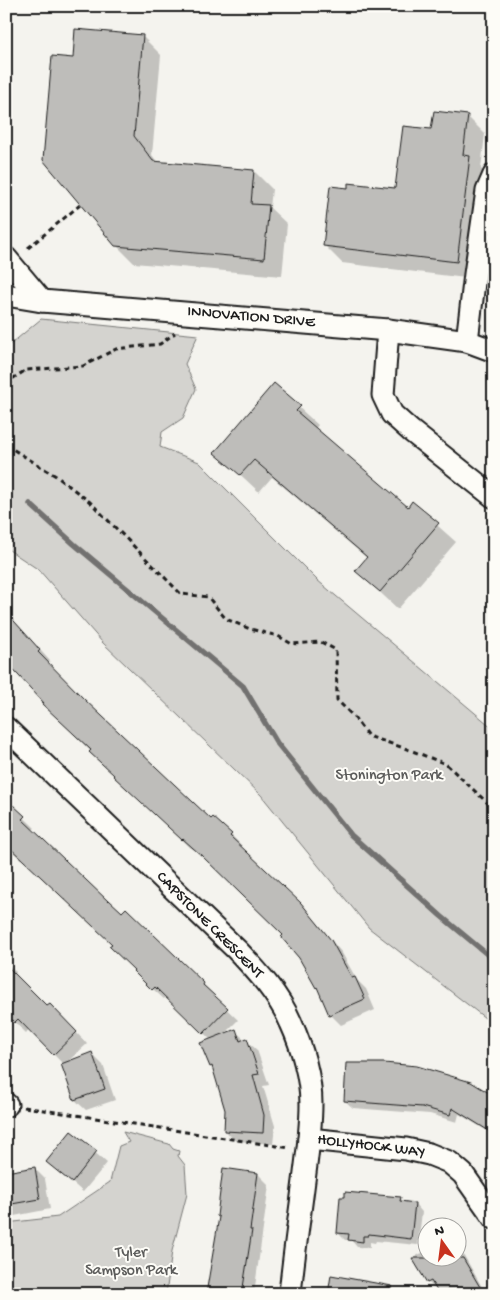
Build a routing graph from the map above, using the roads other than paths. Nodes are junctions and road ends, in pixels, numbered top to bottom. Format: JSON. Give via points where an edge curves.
{"nodes":[{"id":1,"x":494,"y":175,"type":"edge"},
{"id":2,"x":6,"y":258,"type":"edge"},
{"id":3,"x":6,"y":295,"type":"edge"},
{"id":4,"x":42,"y":301,"type":"junction"},
{"id":5,"x":388,"y":330,"type":"junction"},
{"id":6,"x":467,"y":341,"type":"junction"},
{"id":7,"x":494,"y":351,"type":"edge"},
{"id":8,"x":494,"y":497,"type":"edge"},
{"id":9,"x":6,"y":728,"type":"edge"},
{"id":10,"x":308,"y":1145,"type":"junction"},
{"id":11,"x":494,"y":1218,"type":"edge"},
{"id":12,"x":290,"y":1294,"type":"edge"}],
"edges":[{"from":1,"to":6,"type":"street","via":[[487,190]]},
{"from":2,"to":4,"type":"street"},
{"from":3,"to":4,"type":"street","name":"INNOVATION DRIVE"},
{"from":4,"to":5,"type":"street","name":"INNOVATION DRIVE"},
{"from":5,"to":6,"type":"street","name":"INNOVATION DRIVE"},
{"from":5,"to":8,"type":"street","via":[[383,395],[392,414]]},
{"from":6,"to":7,"type":"street","name":"INNOVATION DRIVE"},
{"from":9,"to":10,"type":"street","name":"CAPSTONE CRESCENT","via":[[237,950],[277,998],[291,1022],[307,1075],[311,1103]]},
{"from":10,"to":11,"type":"street","name":"HOLLYHOCK WAY","via":[[406,1149],[436,1156],[464,1174]]},
{"from":10,"to":12,"type":"street","name":"CAPSTONE CRESCENT"}]}
